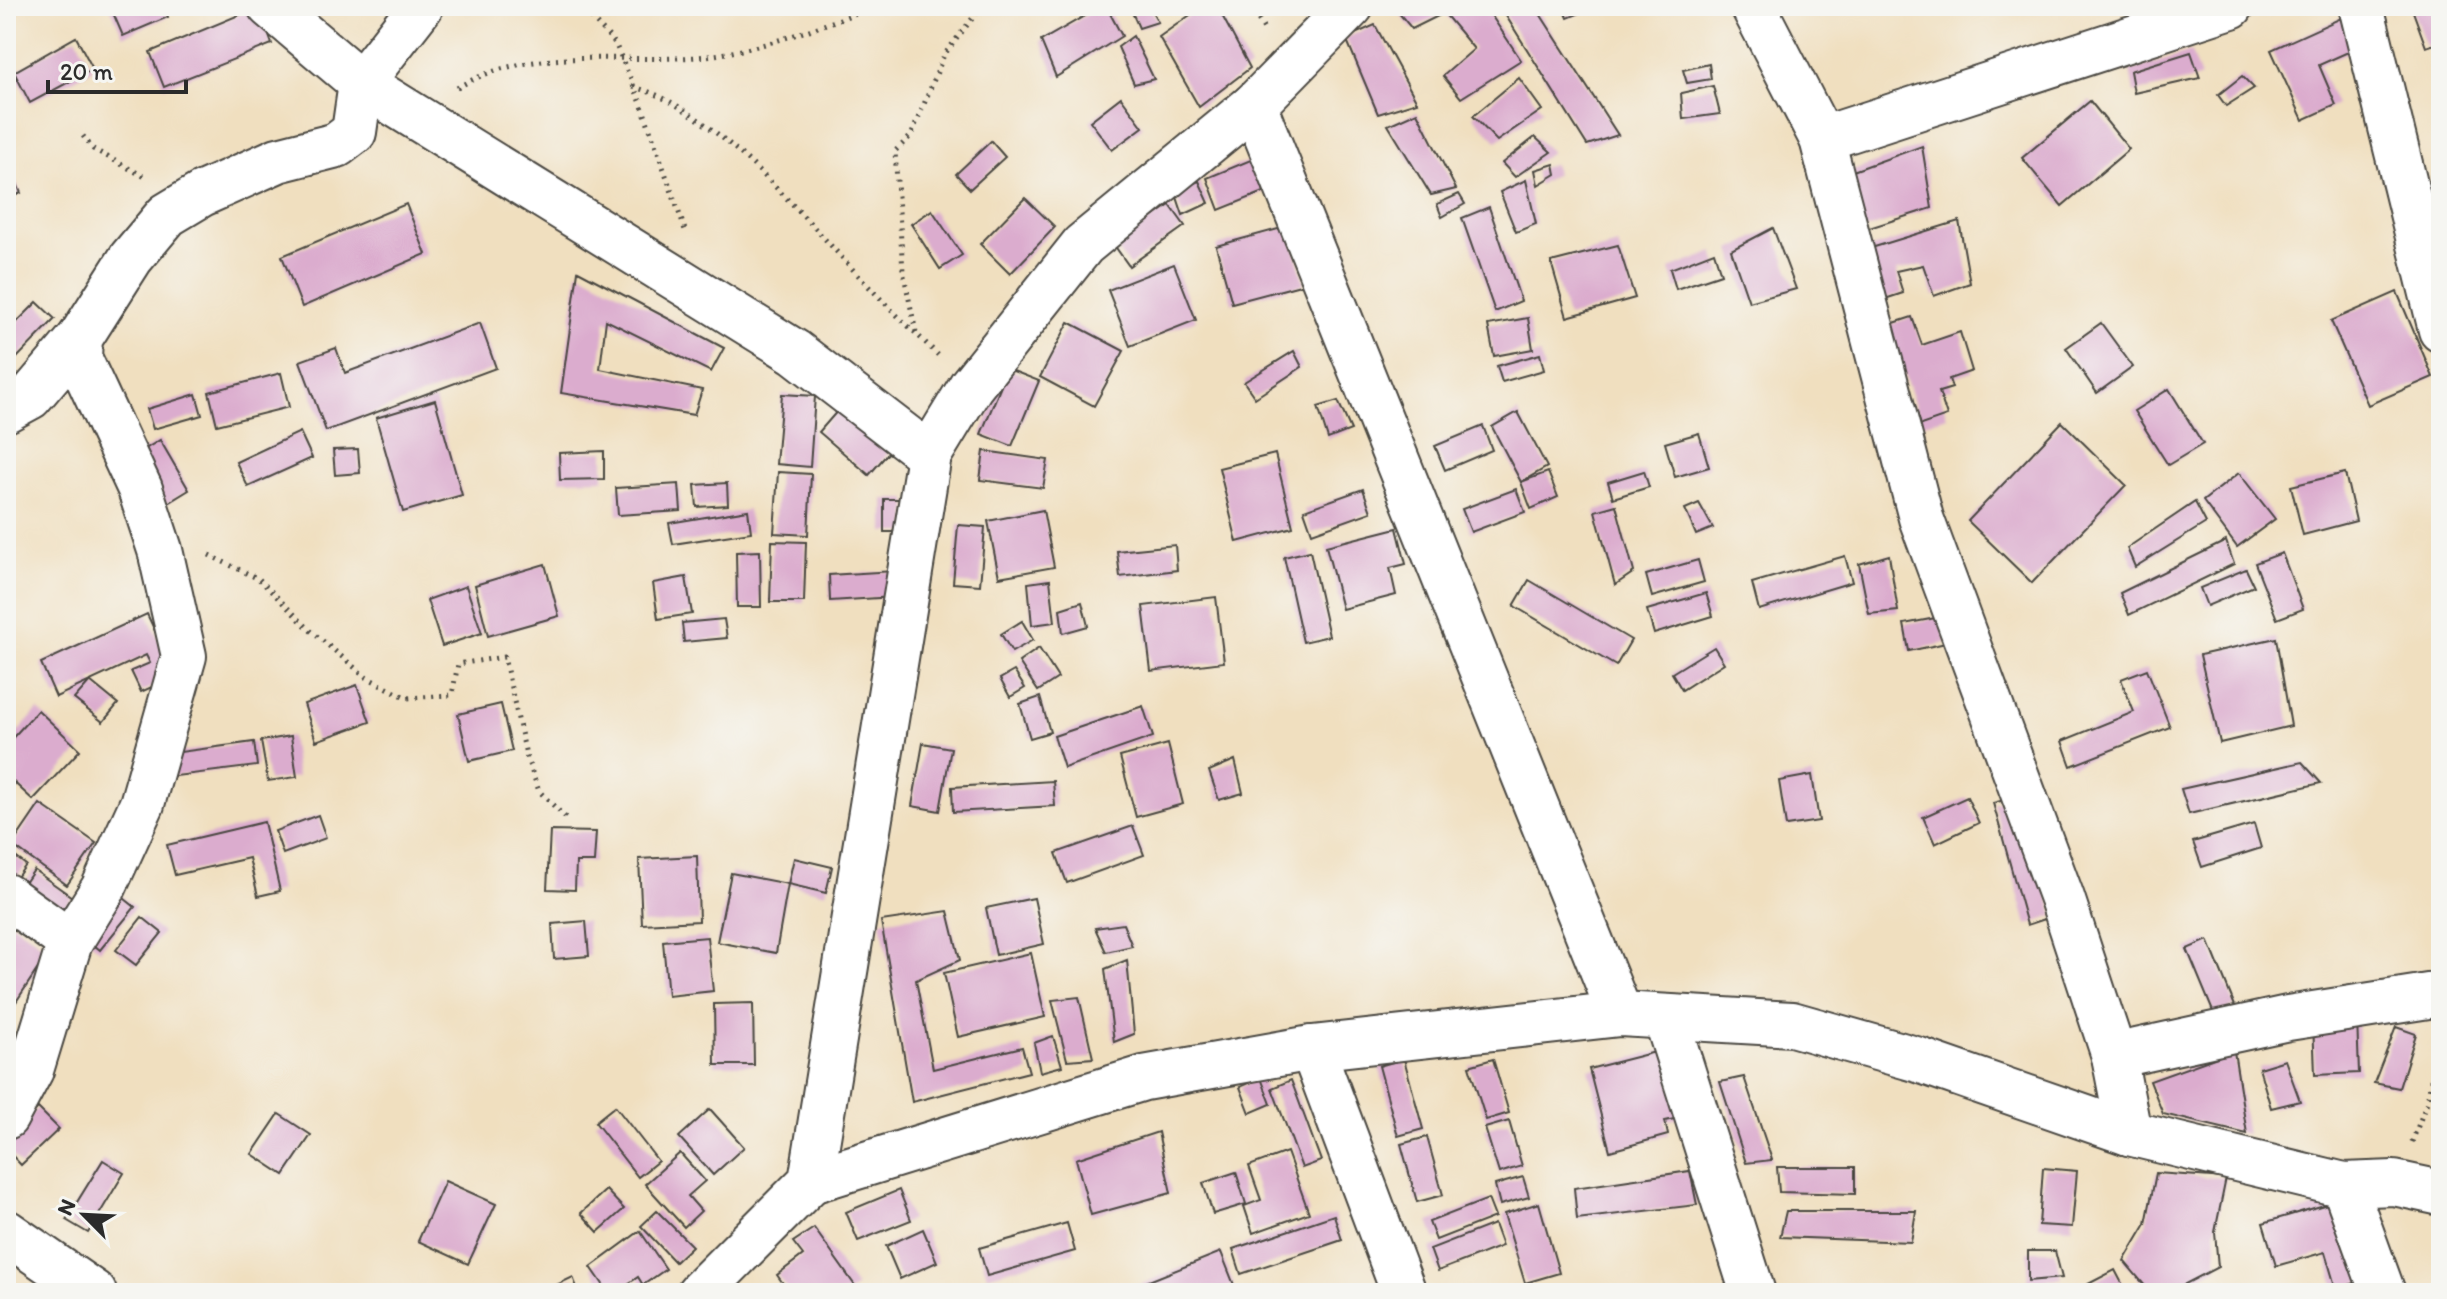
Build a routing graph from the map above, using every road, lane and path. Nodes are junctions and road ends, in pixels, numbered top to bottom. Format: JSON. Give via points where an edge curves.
{"nodes":[{"id":1,"x":270,"y":6,"type":"edge"},
{"id":2,"x":421,"y":6,"type":"edge"},
{"id":3,"x":580,"y":6,"type":"edge"},
{"id":4,"x":876,"y":6,"type":"edge"},
{"id":5,"x":982,"y":6,"type":"edge"},
{"id":6,"x":1351,"y":6,"type":"edge"},
{"id":7,"x":1753,"y":6,"type":"edge"},
{"id":8,"x":2231,"y":6,"type":"edge"},
{"id":9,"x":2361,"y":6,"type":"edge"},
{"id":10,"x":620,"y":58,"type":"junction"},
{"id":11,"x":361,"y":83,"type":"junction"},
{"id":12,"x":633,"y":87,"type":"junction"},
{"id":13,"x":1254,"y":105,"type":"junction"},
{"id":14,"x":411,"y":115,"type":"junction"},
{"id":15,"x":83,"y":136,"type":"dead end"},
{"id":16,"x":1822,"y":139,"type":"junction"},
{"id":17,"x":191,"y":201,"type":"junction"},
{"id":18,"x":699,"y":292,"type":"junction"},
{"id":19,"x":2441,"y":330,"type":"edge"},
{"id":20,"x":916,"y":333,"type":"junction"},
{"id":21,"x":80,"y":338,"type":"junction"},
{"id":22,"x":971,"y":386,"type":"junction"},
{"id":23,"x":6,"y":410,"type":"edge"},
{"id":24,"x":929,"y":455,"type":"junction"},
{"id":25,"x":153,"y":531,"type":"junction"},
{"id":26,"x":569,"y":821,"type":"dead end"},
{"id":27,"x":6,"y":896,"type":"edge"},
{"id":28,"x":70,"y":942,"type":"junction"},
{"id":29,"x":1620,"y":1014,"type":"junction"},
{"id":30,"x":2440,"y":1015,"type":"edge"},
{"id":31,"x":1666,"y":1018,"type":"junction"},
{"id":32,"x":1312,"y":1048,"type":"junction"},
{"id":33,"x":2114,"y":1056,"type":"junction"},
{"id":34,"x":6,"y":1117,"type":"edge"},
{"id":35,"x":2129,"y":1133,"type":"junction"},
{"id":36,"x":811,"y":1181,"type":"junction"},
{"id":37,"x":2394,"y":1183,"type":"junction"},
{"id":38,"x":2344,"y":1185,"type":"junction"},
{"id":39,"x":2441,"y":1193,"type":"edge"},
{"id":40,"x":6,"y":1232,"type":"edge"},
{"id":41,"x":94,"y":1293,"type":"edge"},
{"id":42,"x":699,"y":1293,"type":"edge"},
{"id":43,"x":1404,"y":1293,"type":"edge"},
{"id":44,"x":1753,"y":1293,"type":"edge"},
{"id":45,"x":2383,"y":1293,"type":"edge"}],
"edges":[{"from":1,"to":11,"type":"street"},
{"from":2,"to":11,"type":"street"},
{"from":3,"to":10,"type":"path","via":[[615,43]]},
{"from":4,"to":10,"type":"path","via":[[800,33],[709,55]]},
{"from":5,"to":20,"type":"path","via":[[944,55],[911,136],[895,151],[903,271]]},
{"from":6,"to":13,"type":"street"},
{"from":7,"to":16,"type":"street"},
{"from":8,"to":16,"type":"street"},
{"from":9,"to":19,"type":"street"},
{"from":10,"to":12,"type":"path"},
{"from":10,"to":14,"type":"path","via":[[538,61],[479,75]]},
{"from":11,"to":14,"type":"street"},
{"from":11,"to":17,"type":"street","via":[[354,132],[337,145],[278,160]]},
{"from":12,"to":18,"type":"path","via":[[684,222]]},
{"from":12,"to":20,"type":"path","via":[[652,92],[710,129]]},
{"from":13,"to":22,"type":"street","via":[[1083,245]]},
{"from":13,"to":29,"type":"street"},
{"from":14,"to":18,"type":"street"},
{"from":15,"to":17,"type":"path","via":[[93,149]]},
{"from":16,"to":33,"type":"street","via":[[1921,518],[2062,898]]},
{"from":17,"to":21,"type":"street","via":[[167,215],[131,258]]},
{"from":18,"to":24,"type":"street","via":[[795,352]]},
{"from":20,"to":22,"type":"path"},
{"from":21,"to":23,"type":"street","via":[[30,397]]},
{"from":21,"to":25,"type":"street","via":[[79,358],[111,421]]},
{"from":22,"to":24,"type":"street"},
{"from":24,"to":36,"type":"street"},
{"from":25,"to":26,"type":"path","via":[[259,579],[347,664],[407,698],[452,695],[458,664],[504,657],[539,791]]},
{"from":25,"to":28,"type":"street","via":[[184,656],[142,804],[103,889]]},
{"from":27,"to":28,"type":"street"},
{"from":28,"to":34,"type":"street","via":[[31,1070]]},
{"from":29,"to":31,"type":"street"},
{"from":29,"to":32,"type":"street"},
{"from":30,"to":33,"type":"street","via":[[2288,1018]]},
{"from":30,"to":37,"type":"path","via":[[2427,1102]]},
{"from":31,"to":35,"type":"street","via":[[1792,1024]]},
{"from":31,"to":44,"type":"street"},
{"from":32,"to":36,"type":"street","via":[[1144,1078]]},
{"from":32,"to":43,"type":"street"},
{"from":33,"to":35,"type":"street"},
{"from":35,"to":38,"type":"street"},
{"from":36,"to":42,"type":"street"},
{"from":37,"to":38,"type":"street"},
{"from":37,"to":39,"type":"street"},
{"from":38,"to":45,"type":"street"},
{"from":40,"to":41,"type":"street"}]}
